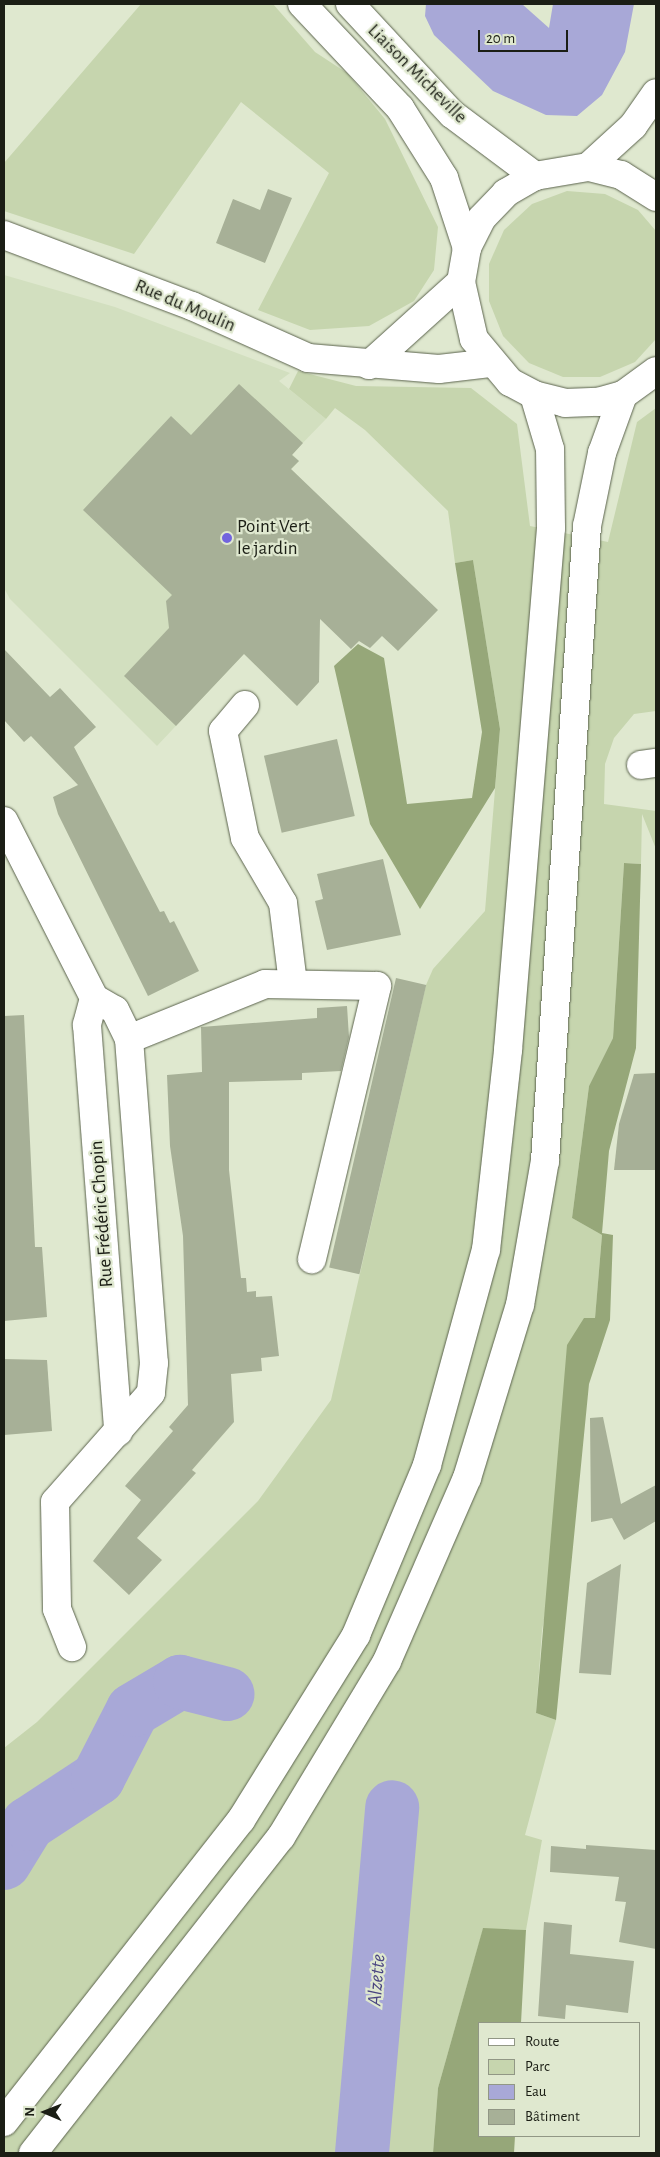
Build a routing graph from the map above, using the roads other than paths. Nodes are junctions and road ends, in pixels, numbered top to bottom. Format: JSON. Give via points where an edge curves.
{"nodes":[{"id":1,"x":302,"y":4,"type":"edge"},
{"id":2,"x":350,"y":4,"type":"edge"},
{"id":3,"x":656,"y":93,"type":"edge"},
{"id":4,"x":588,"y":167,"type":"junction"},
{"id":5,"x":535,"y":176,"type":"junction"},
{"id":6,"x":656,"y":197,"type":"edge"},
{"id":7,"x":4,"y":235,"type":"edge"},
{"id":8,"x":467,"y":248,"type":"junction"},
{"id":9,"x":461,"y":282,"type":"junction"},
{"id":10,"x":490,"y":363,"type":"junction"},
{"id":11,"x":369,"y":365,"type":"junction"},
{"id":12,"x":656,"y":372,"type":"edge"},
{"id":13,"x":534,"y":395,"type":"junction"},
{"id":14,"x":623,"y":395,"type":"junction"},
{"id":15,"x":245,"y":705,"type":"dead end"},
{"id":16,"x":4,"y":821,"type":"edge"},
{"id":17,"x":293,"y":983,"type":"junction"},
{"id":18,"x":94,"y":998,"type":"junction"},
{"id":19,"x":129,"y":1038,"type":"junction"},
{"id":20,"x":312,"y":1259,"type":"dead end"},
{"id":21,"x":118,"y":1432,"type":"junction"},
{"id":22,"x":72,"y":1647,"type":"dead end"},
{"id":23,"x":4,"y":2122,"type":"edge"},
{"id":24,"x":33,"y":2153,"type":"edge"}],
"edges":[{"from":1,"to":8,"type":"main road","name":"Liaison Micheville","via":[[400,108],[444,178]]},
{"from":2,"to":5,"type":"main road","name":"Liaison Micheville","via":[[452,114]]},
{"from":3,"to":4,"type":"main road","via":[[632,126]]},
{"from":4,"to":5,"type":"main road"},
{"from":4,"to":6,"type":"main road","via":[[621,175]]},
{"from":5,"to":8,"type":"main road","via":[[506,193],[482,218]]},
{"from":7,"to":11,"type":"main road","name":"Rue du Moulin","via":[[192,306],[308,358]]},
{"from":8,"to":9,"type":"main road"},
{"from":9,"to":10,"type":"main road","via":[[474,339]]},
{"from":9,"to":11,"type":"main road"},
{"from":10,"to":11,"type":"main road","name":"Rue du Moulin","via":[[439,369]]},
{"from":10,"to":13,"type":"main road"},
{"from":12,"to":14,"type":"main road"},
{"from":13,"to":14,"type":"main road","via":[[565,403],[598,402]]},
{"from":13,"to":23,"type":"main road","via":[[550,449],[551,528],[508,1050],[486,1250],[428,1465],[356,1635],[241,1820]]},
{"from":14,"to":24,"type":"main road","via":[[602,453],[587,526],[545,1161],[520,1306],[468,1478],[387,1661],[280,1837]]},
{"from":15,"to":17,"type":"main road","via":[[223,731],[245,838],[283,903]]},
{"from":16,"to":18,"type":"main road"},
{"from":17,"to":19,"type":"main road","via":[[265,984]]},
{"from":17,"to":20,"type":"main road","via":[[377,986]]},
{"from":18,"to":19,"type":"main road","via":[[115,1010]]},
{"from":18,"to":21,"type":"main road","name":"Rue Frédéric Chopin","via":[[87,1025]]},
{"from":19,"to":21,"type":"main road","via":[[154,1363],[151,1393]]},
{"from":21,"to":22,"type":"main road","via":[[55,1502],[57,1609]]}]}
